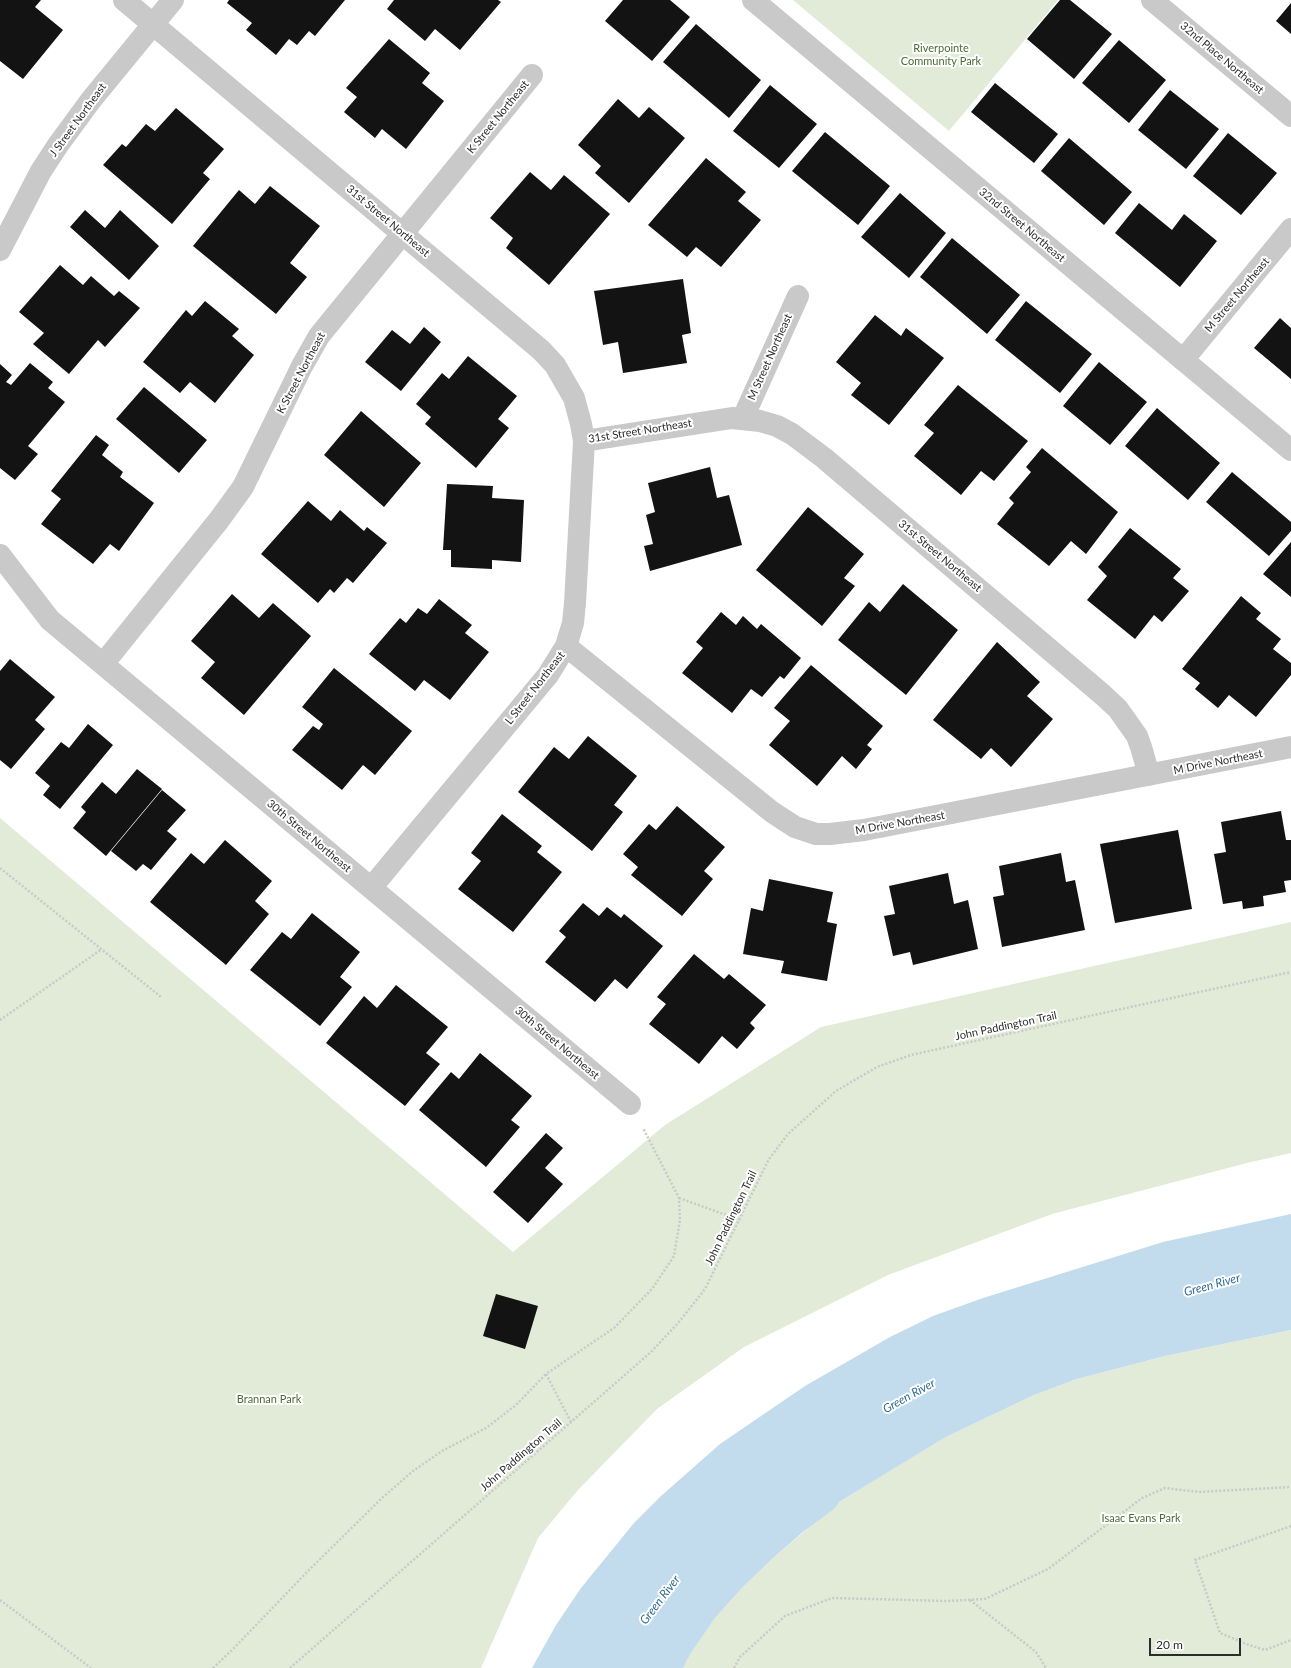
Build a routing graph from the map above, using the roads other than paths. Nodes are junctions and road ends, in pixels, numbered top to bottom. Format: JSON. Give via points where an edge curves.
{"nodes":[{"id":1,"x":124,"y":0,"type":"edge"},
{"id":2,"x":173,"y":0,"type":"edge"},
{"id":3,"x":753,"y":0,"type":"edge"},
{"id":4,"x":1152,"y":0,"type":"edge"},
{"id":5,"x":153,"y":24,"type":"junction"},
{"id":6,"x":532,"y":75,"type":"dead end"},
{"id":7,"x":1291,"y":116,"type":"edge"},
{"id":8,"x":1291,"y":229,"type":"edge"},
{"id":9,"x":403,"y":233,"type":"junction"},
{"id":10,"x":0,"y":250,"type":"edge"},
{"id":11,"x":798,"y":296,"type":"dead end"},
{"id":12,"x":1183,"y":360,"type":"junction"},
{"id":13,"x":743,"y":418,"type":"junction"},
{"id":14,"x":584,"y":441,"type":"junction"},
{"id":15,"x":1291,"y":450,"type":"edge"},
{"id":16,"x":0,"y":555,"type":"edge"},
{"id":17,"x":566,"y":646,"type":"junction"},
{"id":18,"x":103,"y":664,"type":"junction"},
{"id":19,"x":1291,"y":747,"type":"edge"},
{"id":20,"x":1149,"y":775,"type":"junction"},
{"id":21,"x":371,"y":888,"type":"junction"},
{"id":22,"x":630,"y":1104,"type":"road end"}],
"edges":[{"from":1,"to":5,"type":"street","name":"31st Street Northeast"},
{"from":2,"to":5,"type":"street","name":"J Street Northeast"},
{"from":3,"to":12,"type":"street","name":"32nd Street Northeast"},
{"from":4,"to":7,"type":"street","name":"32nd Place Northeast"},
{"from":5,"to":9,"type":"street","name":"31st Street Northeast"},
{"from":5,"to":10,"type":"street","name":"J Street Northeast","via":[[58,145],[41,171]]},
{"from":6,"to":9,"type":"street","name":"K Street Northeast"},
{"from":8,"to":12,"type":"street","name":"M Street Northeast"},
{"from":9,"to":14,"type":"street","name":"31st Street Northeast","via":[[550,358],[574,398]]},
{"from":9,"to":18,"type":"street","name":"K Street Northeast","via":[[319,336],[243,487]]},
{"from":11,"to":13,"type":"street","name":"M Street Northeast"},
{"from":12,"to":15,"type":"street","name":"32nd Street Northeast"},
{"from":13,"to":14,"type":"street","name":"31st Street Northeast","via":[[717,419]]},
{"from":13,"to":20,"type":"street","name":"31st Street Northeast","via":[[777,426],[805,443],[1087,680],[1118,710],[1132,728],[1141,747]]},
{"from":14,"to":17,"type":"street","name":"L Street Northeast","via":[[573,623]]},
{"from":16,"to":18,"type":"street","name":"30th Street Northeast","via":[[50,620]]},
{"from":17,"to":20,"type":"street","name":"M Drive Northeast","via":[[772,812],[784,821],[811,833],[830,834],[864,830]]},
{"from":17,"to":21,"type":"street","name":"L Street Northeast","via":[[548,675]]},
{"from":18,"to":21,"type":"street","name":"30th Street Northeast"},
{"from":19,"to":20,"type":"street","name":"M Drive Northeast"},
{"from":21,"to":22,"type":"street","name":"30th Street Northeast"}]}
